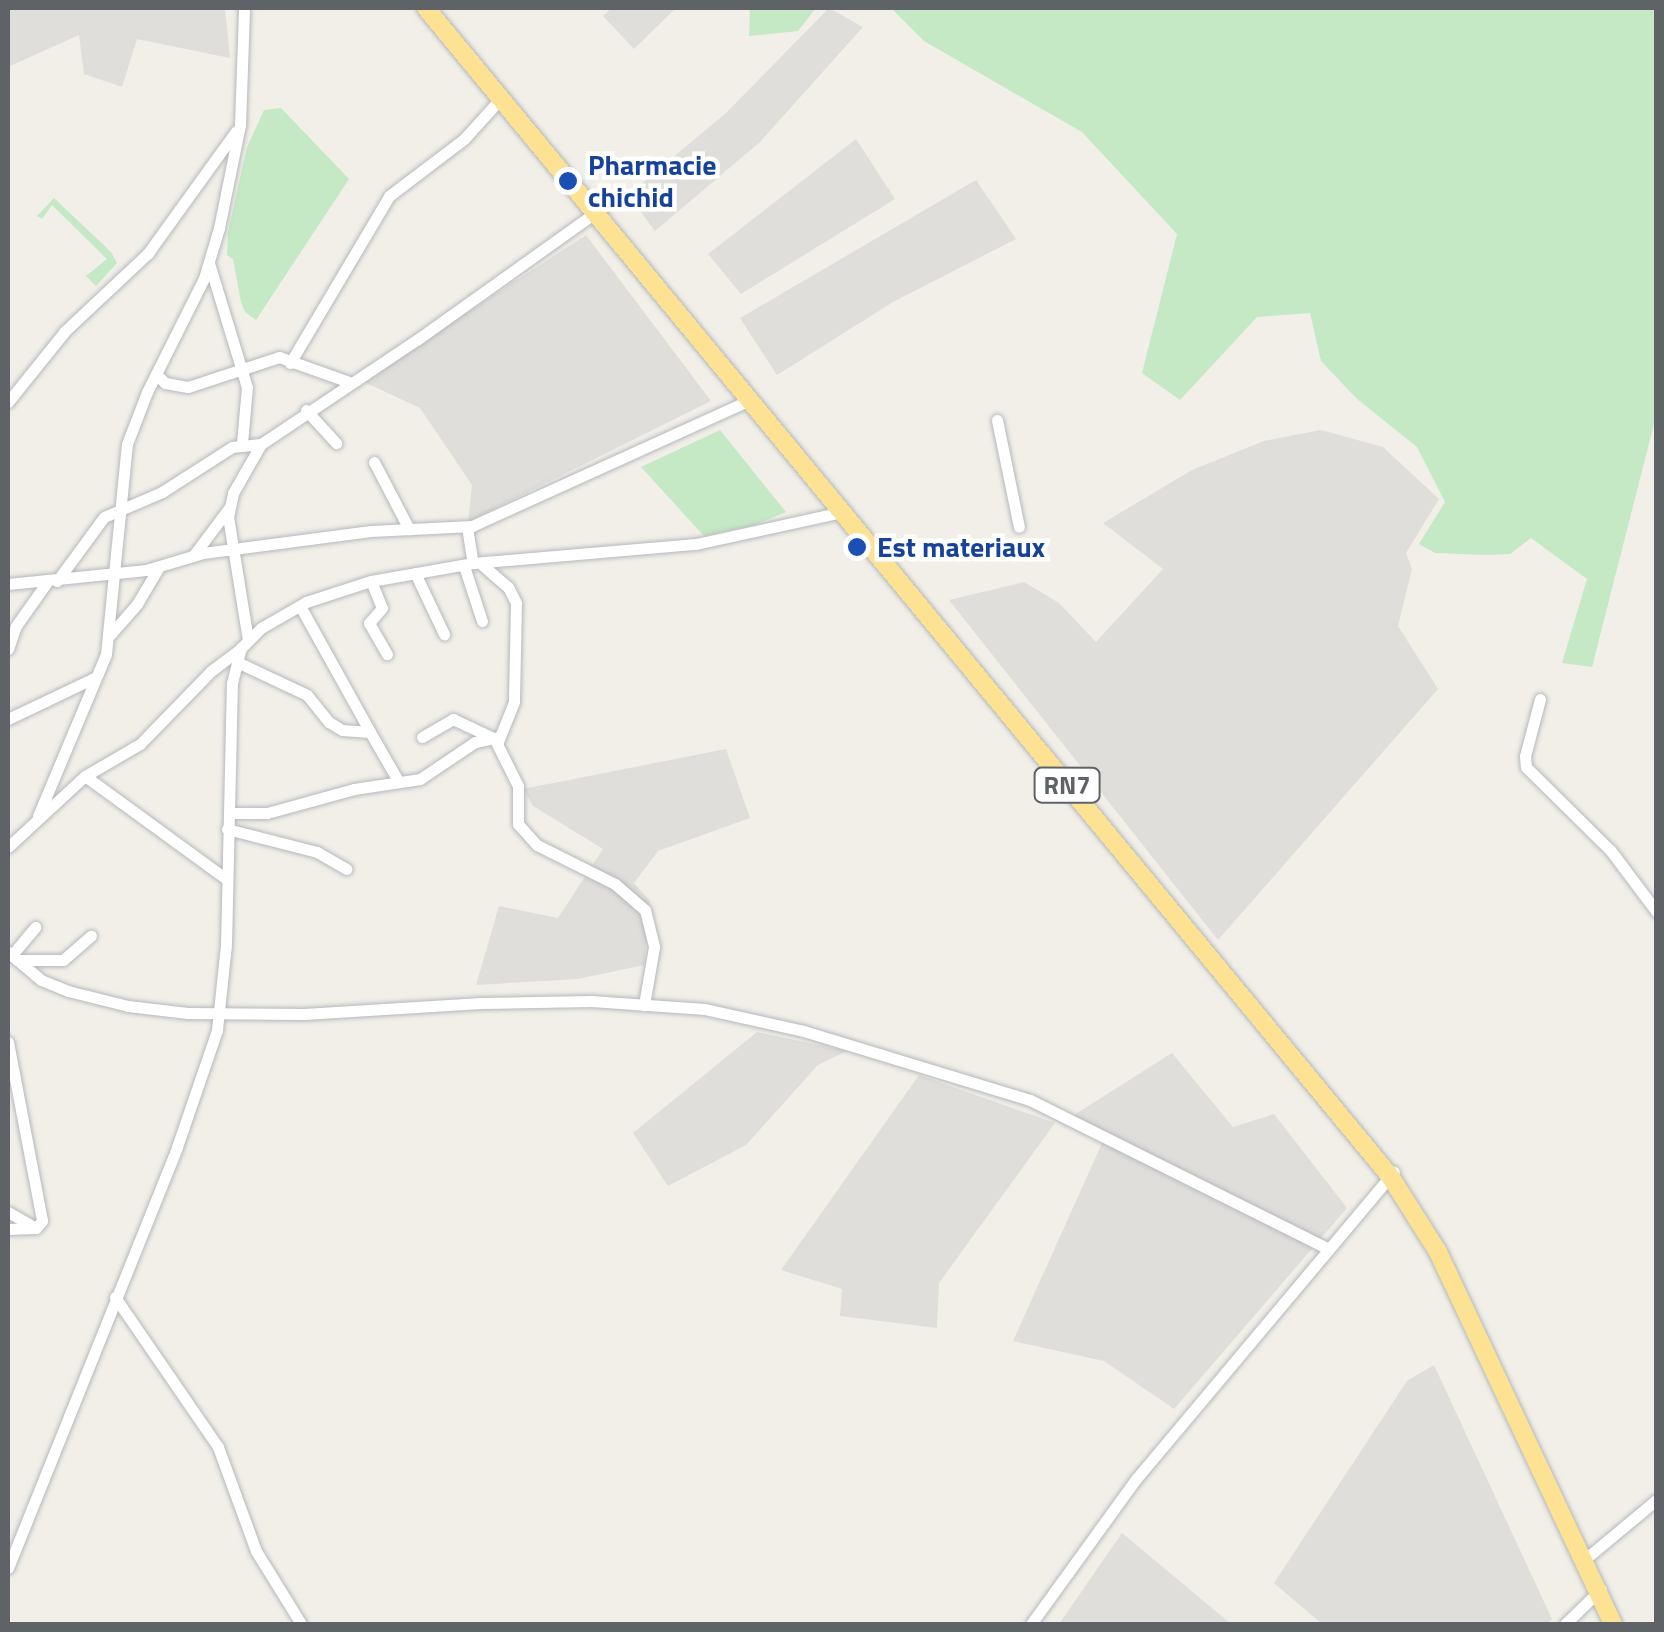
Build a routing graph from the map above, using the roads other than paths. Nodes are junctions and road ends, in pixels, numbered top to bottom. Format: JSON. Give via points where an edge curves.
{"nodes":[{"id":1,"x":244,"y":8,"type":"edge"},
{"id":2,"x":426,"y":8,"type":"edge"},
{"id":3,"x":438,"y":8,"type":"edge"},
{"id":4,"x":501,"y":98,"type":"junction"},
{"id":5,"x":240,"y":125,"type":"junction"},
{"id":6,"x":599,"y":210,"type":"junction"},
{"id":7,"x":209,"y":262,"type":"junction"},
{"id":8,"x":290,"y":363,"type":"junction"},
{"id":9,"x":241,"y":366,"type":"junction"},
{"id":10,"x":156,"y":374,"type":"junction"},
{"id":11,"x":352,"y":383,"type":"junction"},
{"id":12,"x":750,"y":400,"type":"junction"},
{"id":13,"x":8,"y":402,"type":"edge"},
{"id":14,"x":306,"y":410,"type":"junction"},
{"id":15,"x":997,"y":420,"type":"dead end"},
{"id":16,"x":242,"y":443,"type":"junction"},
{"id":17,"x":261,"y":444,"type":"junction"},
{"id":18,"x":336,"y":444,"type":"dead end"},
{"id":19,"x":374,"y":462,"type":"dead end"},
{"id":20,"x":229,"y":508,"type":"junction"},
{"id":21,"x":122,"y":510,"type":"junction"},
{"id":22,"x":842,"y":512,"type":"junction"},
{"id":23,"x":467,"y":527,"type":"junction"},
{"id":24,"x":1020,"y":527,"type":"dead end"},
{"id":25,"x":409,"y":528,"type":"junction"},
{"id":26,"x":234,"y":551,"type":"junction"},
{"id":27,"x":192,"y":556,"type":"junction"},
{"id":28,"x":472,"y":564,"type":"junction"},
{"id":29,"x":159,"y":567,"type":"junction"},
{"id":30,"x":415,"y":573,"type":"junction"},
{"id":31,"x":116,"y":574,"type":"junction"},
{"id":32,"x":52,"y":581,"type":"junction"},
{"id":33,"x":370,"y":581,"type":"junction"},
{"id":34,"x":8,"y":584,"type":"edge"},
{"id":35,"x":300,"y":606,"type":"junction"},
{"id":36,"x":482,"y":622,"type":"dead end"},
{"id":37,"x":110,"y":634,"type":"junction"},
{"id":38,"x":444,"y":634,"type":"dead end"},
{"id":39,"x":245,"y":644,"type":"junction"},
{"id":40,"x":8,"y":649,"type":"edge"},
{"id":41,"x":386,"y":654,"type":"dead end"},
{"id":42,"x":237,"y":662,"type":"junction"},
{"id":43,"x":94,"y":678,"type":"junction"},
{"id":44,"x":1540,"y":699,"type":"dead end"},
{"id":45,"x":8,"y":719,"type":"edge"},
{"id":46,"x":370,"y":732,"type":"junction"},
{"id":47,"x":422,"y":737,"type":"dead end"},
{"id":48,"x":495,"y":737,"type":"junction"},
{"id":49,"x":85,"y":776,"type":"junction"},
{"id":50,"x":398,"y":779,"type":"junction"},
{"id":51,"x":228,"y":813,"type":"junction"},
{"id":52,"x":38,"y":816,"type":"junction"},
{"id":53,"x":228,"y":829,"type":"junction"},
{"id":54,"x":8,"y":847,"type":"edge"},
{"id":55,"x":346,"y":869,"type":"dead end"},
{"id":56,"x":225,"y":878,"type":"junction"},
{"id":57,"x":1656,"y":911,"type":"edge"},
{"id":58,"x":34,"y":927,"type":"dead end"},
{"id":59,"x":91,"y":936,"type":"dead end"},
{"id":60,"x":12,"y":956,"type":"edge"},
{"id":61,"x":644,"y":1005,"type":"junction"},
{"id":62,"x":219,"y":1016,"type":"junction"},
{"id":63,"x":8,"y":1042,"type":"edge"},
{"id":64,"x":1393,"y":1173,"type":"junction"},
{"id":65,"x":8,"y":1212,"type":"edge"},
{"id":66,"x":36,"y":1228,"type":"junction"},
{"id":67,"x":8,"y":1229,"type":"edge"},
{"id":68,"x":1329,"y":1249,"type":"junction"},
{"id":69,"x":115,"y":1297,"type":"junction"},
{"id":70,"x":1656,"y":1500,"type":"edge"},
{"id":71,"x":1590,"y":1554,"type":"junction"},
{"id":72,"x":8,"y":1568,"type":"edge"},
{"id":73,"x":1601,"y":1589,"type":"junction"},
{"id":74,"x":301,"y":1624,"type":"edge"},
{"id":75,"x":1031,"y":1624,"type":"edge"},
{"id":76,"x":1565,"y":1624,"type":"edge"},
{"id":77,"x":1613,"y":1624,"type":"edge"},
{"id":78,"x":1622,"y":1624,"type":"edge"}],
"edges":[{"from":1,"to":5,"type":"street"},
{"from":2,"to":4,"type":"highway","number":"RN7"},
{"from":3,"to":6,"type":"highway","number":"RN7"},
{"from":4,"to":6,"type":"highway","number":"RN7"},
{"from":4,"to":8,"type":"street","via":[[464,138],[389,196]]},
{"from":5,"to":7,"type":"street"},
{"from":5,"to":13,"type":"street","via":[[148,253],[65,331]]},
{"from":6,"to":11,"type":"street"},
{"from":6,"to":12,"type":"highway","number":"RN7"},
{"from":6,"to":64,"type":"highway","number":"RN7"},
{"from":7,"to":9,"type":"street"},
{"from":7,"to":10,"type":"street"},
{"from":8,"to":9,"type":"street","via":[[279,357]]},
{"from":8,"to":11,"type":"street"},
{"from":9,"to":10,"type":"street","via":[[188,387],[165,384]]},
{"from":9,"to":16,"type":"street"},
{"from":10,"to":21,"type":"street","via":[[127,444]]},
{"from":11,"to":14,"type":"street"},
{"from":12,"to":22,"type":"highway","number":"RN7"},
{"from":12,"to":23,"type":"street"},
{"from":14,"to":17,"type":"street"},
{"from":14,"to":18,"type":"street"},
{"from":15,"to":24,"type":"street"},
{"from":16,"to":17,"type":"street"},
{"from":16,"to":21,"type":"street"},
{"from":17,"to":20,"type":"street"},
{"from":19,"to":25,"type":"street"},
{"from":20,"to":26,"type":"street"},
{"from":20,"to":27,"type":"street"},
{"from":21,"to":31,"type":"street"},
{"from":21,"to":32,"type":"street","via":[[98,522]]},
{"from":22,"to":28,"type":"street","via":[[696,544]]},
{"from":22,"to":64,"type":"highway","number":"RN7"},
{"from":23,"to":25,"type":"street"},
{"from":23,"to":28,"type":"street"},
{"from":25,"to":26,"type":"street"},
{"from":26,"to":27,"type":"street"},
{"from":26,"to":39,"type":"street"},
{"from":27,"to":29,"type":"street"},
{"from":28,"to":30,"type":"street"},
{"from":28,"to":36,"type":"street"},
{"from":28,"to":48,"type":"street","via":[[508,587],[516,603],[514,702]]},
{"from":29,"to":31,"type":"street"},
{"from":29,"to":37,"type":"street"},
{"from":30,"to":33,"type":"street"},
{"from":30,"to":38,"type":"street"},
{"from":31,"to":32,"type":"street"},
{"from":31,"to":37,"type":"street"},
{"from":32,"to":34,"type":"street"},
{"from":32,"to":40,"type":"street","via":[[16,626]]},
{"from":33,"to":35,"type":"street"},
{"from":33,"to":41,"type":"street","via":[[382,608],[369,623]]},
{"from":35,"to":39,"type":"street"},
{"from":35,"to":46,"type":"street"},
{"from":37,"to":43,"type":"street"},
{"from":39,"to":42,"type":"street"},
{"from":39,"to":49,"type":"street","via":[[140,744]]},
{"from":42,"to":46,"type":"street","via":[[307,695],[342,730]]},
{"from":42,"to":51,"type":"street"},
{"from":43,"to":45,"type":"street"},
{"from":43,"to":52,"type":"street"},
{"from":44,"to":57,"type":"street","via":[[1526,766],[1611,851]]},
{"from":46,"to":50,"type":"street"},
{"from":47,"to":48,"type":"street","via":[[453,720]]},
{"from":48,"to":50,"type":"street","via":[[475,742],[433,774]]},
{"from":48,"to":61,"type":"street","via":[[518,786],[520,828],[537,845],[615,884],[651,920],[654,959]]},
{"from":49,"to":52,"type":"street"},
{"from":49,"to":56,"type":"street"},
{"from":50,"to":51,"type":"street","via":[[267,813]]},
{"from":51,"to":53,"type":"street"},
{"from":52,"to":54,"type":"street"},
{"from":53,"to":55,"type":"street","via":[[318,852]]},
{"from":53,"to":56,"type":"street"},
{"from":56,"to":62,"type":"street"},
{"from":58,"to":60,"type":"street"},
{"from":59,"to":60,"type":"street","via":[[62,960]]},
{"from":60,"to":62,"type":"street","via":[[48,983],[84,996]]},
{"from":61,"to":62,"type":"street","via":[[481,1003]]},
{"from":61,"to":68,"type":"street","via":[[804,1031],[1013,1093]]},
{"from":62,"to":69,"type":"street","via":[[176,1147]]},
{"from":63,"to":66,"type":"street","via":[[42,1221]]},
{"from":64,"to":68,"type":"street"},
{"from":64,"to":71,"type":"highway","number":"RN7","via":[[1464,1279]]},
{"from":64,"to":73,"type":"highway","number":"RN7"},
{"from":65,"to":66,"type":"street"},
{"from":66,"to":67,"type":"street"},
{"from":68,"to":75,"type":"street","via":[[1136,1479]]},
{"from":69,"to":72,"type":"street"},
{"from":69,"to":74,"type":"street","via":[[218,1447],[256,1550]]},
{"from":70,"to":71,"type":"street"},
{"from":71,"to":73,"type":"highway","number":"RN7"},
{"from":73,"to":76,"type":"street"},
{"from":73,"to":77,"type":"highway","number":"RN7"},
{"from":73,"to":78,"type":"highway","number":"RN7"}]}
